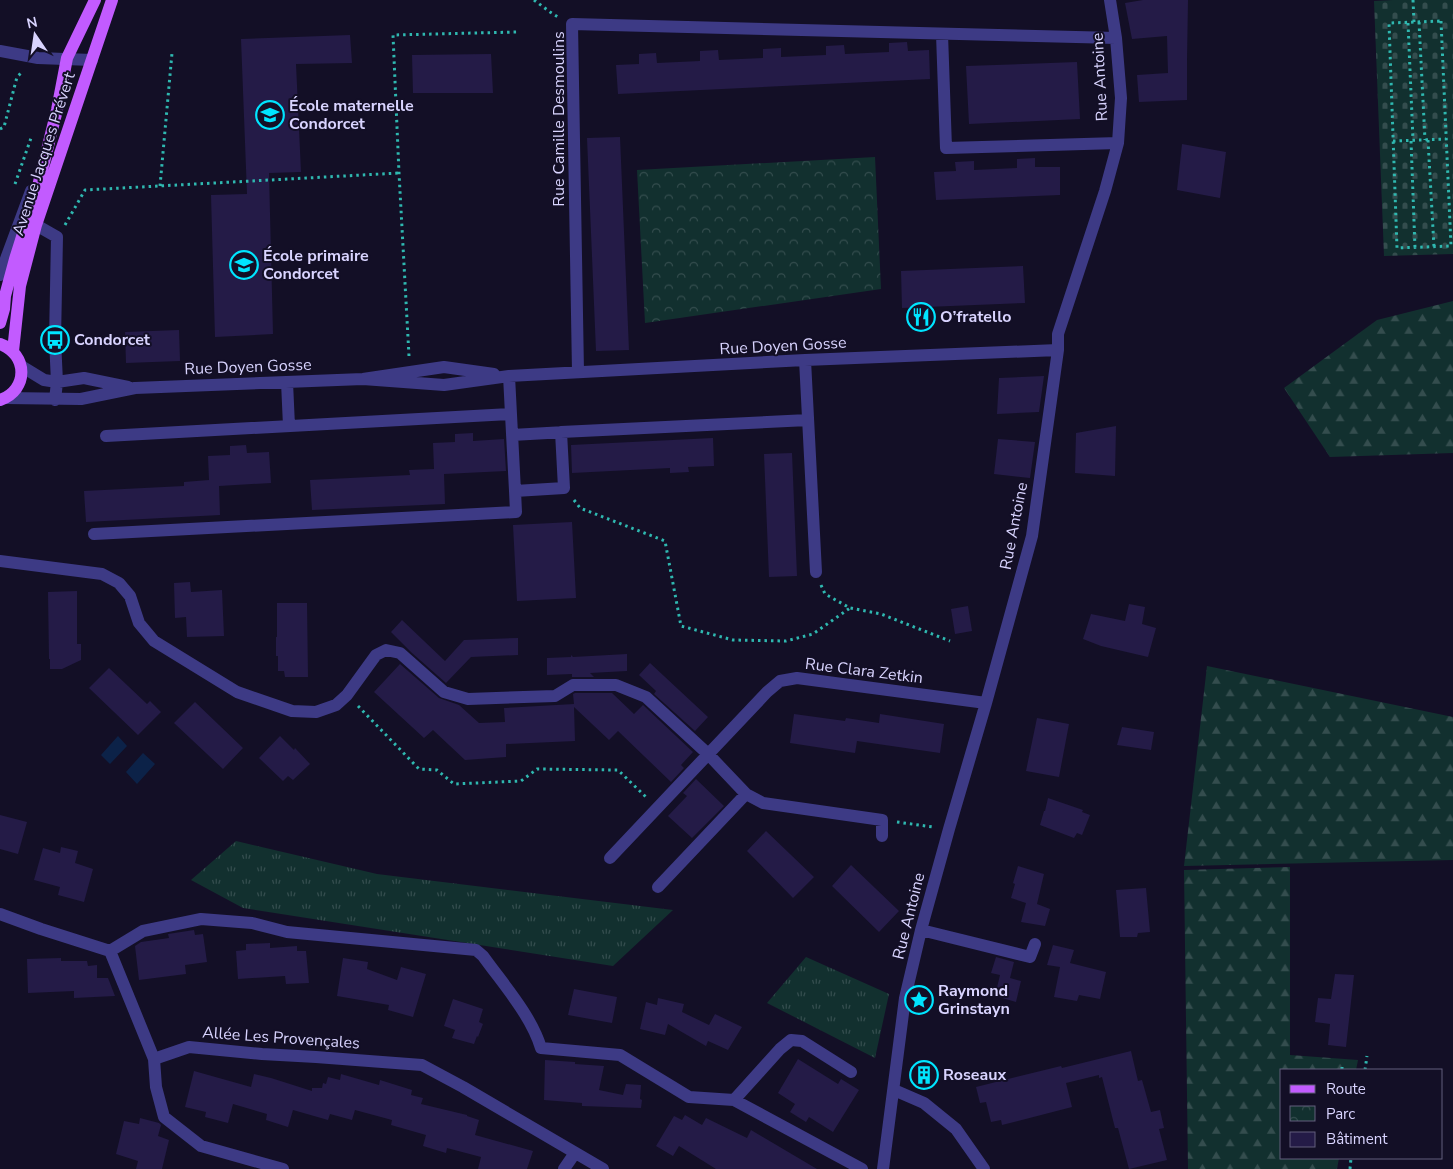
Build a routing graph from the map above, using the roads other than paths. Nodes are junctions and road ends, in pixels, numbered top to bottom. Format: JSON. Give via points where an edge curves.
{"nodes":[{"id":1,"x":95,"y":0,"type":"edge"},
{"id":2,"x":112,"y":0,"type":"edge"},
{"id":3,"x":1110,"y":0,"type":"edge"},
{"id":4,"x":942,"y":34,"type":"junction"},
{"id":5,"x":1116,"y":38,"type":"junction"},
{"id":6,"x":0,"y":51,"type":"edge"},
{"id":7,"x":67,"y":58,"type":"junction"},
{"id":8,"x":92,"y":60,"type":"junction"},
{"id":9,"x":50,"y":140,"type":"junction"},
{"id":10,"x":1118,"y":143,"type":"junction"},
{"id":11,"x":31,"y":223,"type":"junction"},
{"id":12,"x":0,"y":275,"type":"edge"},
{"id":13,"x":0,"y":323,"type":"edge"},
{"id":14,"x":0,"y":344,"type":"edge"},
{"id":15,"x":1058,"y":350,"type":"junction"},
{"id":16,"x":13,"y":351,"type":"junction"},
{"id":17,"x":805,"y":360,"type":"junction"},
{"id":18,"x":21,"y":366,"type":"junction"},
{"id":19,"x":578,"y":372,"type":"junction"},
{"id":20,"x":508,"y":376,"type":"junction"},
{"id":21,"x":363,"y":379,"type":"junction"},
{"id":22,"x":56,"y":382,"type":"junction"},
{"id":23,"x":287,"y":382,"type":"junction"},
{"id":24,"x":135,"y":388,"type":"junction"},
{"id":25,"x":3,"y":399,"type":"edge"},
{"id":26,"x":55,"y":400,"type":"junction"},
{"id":27,"x":510,"y":414,"type":"junction"},
{"id":28,"x":808,"y":420,"type":"junction"},
{"id":29,"x":289,"y":426,"type":"junction"},
{"id":30,"x":565,"y":432,"type":"junction"},
{"id":31,"x":512,"y":435,"type":"junction"},
{"id":32,"x":106,"y":436,"type":"dead end"},
{"id":33,"x":515,"y":491,"type":"junction"},
{"id":34,"x":94,"y":534,"type":"dead end"},
{"id":35,"x":0,"y":561,"type":"edge"},
{"id":36,"x":816,"y":572,"type":"road end"},
{"id":37,"x":986,"y":703,"type":"junction"},
{"id":38,"x":708,"y":754,"type":"junction"},
{"id":39,"x":746,"y":794,"type":"junction"},
{"id":40,"x":882,"y":836,"type":"dead end"},
{"id":41,"x":610,"y":858,"type":"dead end"},
{"id":42,"x":658,"y":887,"type":"dead end"},
{"id":43,"x":0,"y":914,"type":"edge"},
{"id":44,"x":921,"y":930,"type":"junction"},
{"id":45,"x":1035,"y":944,"type":"dead end"},
{"id":46,"x":110,"y":951,"type":"junction"},
{"id":47,"x":154,"y":1059,"type":"junction"},
{"id":48,"x":851,"y":1072,"type":"dead end"},
{"id":49,"x":894,"y":1090,"type":"junction"},
{"id":50,"x":734,"y":1100,"type":"junction"},
{"id":51,"x":575,"y":1153,"type":"junction"},
{"id":52,"x":283,"y":1169,"type":"edge"},
{"id":53,"x":564,"y":1169,"type":"edge"},
{"id":54,"x":603,"y":1169,"type":"edge"},
{"id":55,"x":862,"y":1169,"type":"edge"},
{"id":56,"x":883,"y":1169,"type":"edge"},
{"id":57,"x":984,"y":1169,"type":"edge"}],
"edges":[{"from":1,"to":7,"type":"main road","name":"Avenue Jacques Prévert"},
{"from":2,"to":8,"type":"main road","name":"Avenue Jacques Prévert"},
{"from":3,"to":5,"type":"street","name":"Rue Antoine"},
{"from":4,"to":5,"type":"street","name":"Rue Camille Desmoulins"},
{"from":4,"to":10,"type":"street","via":[[946,148]]},
{"from":4,"to":19,"type":"street","name":"Rue Camille Desmoulins","via":[[572,24]]},
{"from":5,"to":10,"type":"street","name":"Rue Antoine","via":[[1121,98]]},
{"from":6,"to":7,"type":"street","via":[[38,58]]},
{"from":7,"to":8,"type":"street"},
{"from":7,"to":9,"type":"main road","name":"Avenue Jacques Prévert"},
{"from":8,"to":11,"type":"main road","name":"Avenue Jacques Prévert"},
{"from":9,"to":11,"type":"main road","name":"Avenue Jacques Prévert"},
{"from":9,"to":12,"type":"street"},
{"from":10,"to":15,"type":"street","name":"Rue Antoine","via":[[1058,334]]},
{"from":11,"to":13,"type":"main road","name":"Avenue Jacques Prévert","via":[[5,296]]},
{"from":11,"to":16,"type":"main road","name":"Avenue Jacques Prévert"},
{"from":11,"to":22,"type":"street","via":[[57,237]]},
{"from":14,"to":16,"type":"main road"},
{"from":15,"to":17,"type":"street","name":"Rue Doyen Gosse"},
{"from":15,"to":37,"type":"street","name":"Rue Antoine","via":[[1032,536]]},
{"from":16,"to":18,"type":"main road"},
{"from":17,"to":19,"type":"street","name":"Rue Doyen Gosse"},
{"from":17,"to":28,"type":"street"},
{"from":18,"to":22,"type":"street","name":"Rue Doyen Gosse","via":[[44,380]]},
{"from":18,"to":25,"type":"main road","via":[[19,385]]},
{"from":19,"to":20,"type":"street","name":"Rue Doyen Gosse"},
{"from":20,"to":21,"type":"street","name":"Rue Doyen Gosse","via":[[444,385]]},
{"from":20,"to":21,"type":"street","name":"Rue Doyen Gosse","via":[[444,367]]},
{"from":20,"to":27,"type":"street"},
{"from":21,"to":23,"type":"street","name":"Rue Doyen Gosse"},
{"from":22,"to":24,"type":"street","name":"Rue Doyen Gosse","via":[[84,378]]},
{"from":22,"to":26,"type":"street"},
{"from":23,"to":24,"type":"street","name":"Rue Doyen Gosse"},
{"from":23,"to":29,"type":"street"},
{"from":24,"to":26,"type":"street","name":"Rue Doyen Gosse","via":[[81,399]]},
{"from":25,"to":26,"type":"street","name":"Rue Doyen Gosse"},
{"from":27,"to":29,"type":"street"},
{"from":27,"to":31,"type":"street"},
{"from":28,"to":30,"type":"street"},
{"from":28,"to":36,"type":"street"},
{"from":29,"to":32,"type":"street"},
{"from":30,"to":31,"type":"street"},
{"from":30,"to":33,"type":"street","via":[[561,432],[564,488]]},
{"from":31,"to":33,"type":"street"},
{"from":33,"to":34,"type":"street","via":[[516,512]]},
{"from":35,"to":38,"type":"street","via":[[102,574],[119,583],[130,596],[139,624],[154,641],[237,692],[292,711],[316,712],[336,705],[376,655],[386,650],[400,653],[444,692],[468,699],[555,696],[573,685],[616,685],[646,697]]},
{"from":37,"to":38,"type":"street","name":"Rue Clara Zetkin","via":[[797,678],[780,681]]},
{"from":37,"to":44,"type":"street","name":"Rue Antoine"},
{"from":38,"to":39,"type":"street"},
{"from":38,"to":41,"type":"street","name":"Rue Clara Zetkin"},
{"from":39,"to":40,"type":"street","via":[[763,803],[882,820]]},
{"from":39,"to":42,"type":"street"},
{"from":43,"to":46,"type":"street"},
{"from":44,"to":45,"type":"street","via":[[1030,957]]},
{"from":44,"to":49,"type":"street","name":"Rue Antoine","via":[[906,998]]},
{"from":46,"to":47,"type":"street"},
{"from":46,"to":50,"type":"street","via":[[143,931],[201,919],[252,923],[287,932],[476,950],[530,1022],[541,1048],[620,1055],[689,1098]]},
{"from":47,"to":51,"type":"street","name":"Allée Les Provençales","via":[[189,1047],[422,1065]]},
{"from":47,"to":52,"type":"street","via":[[156,1087],[164,1118],[201,1146]]},
{"from":48,"to":50,"type":"street","via":[[802,1041],[791,1040]]},
{"from":49,"to":56,"type":"street","name":"Rue Antoine"},
{"from":49,"to":57,"type":"street","via":[[924,1103],[956,1129]]},
{"from":50,"to":55,"type":"street"},
{"from":51,"to":53,"type":"street"},
{"from":51,"to":54,"type":"street","name":"Allée Les Provençales"}]}
